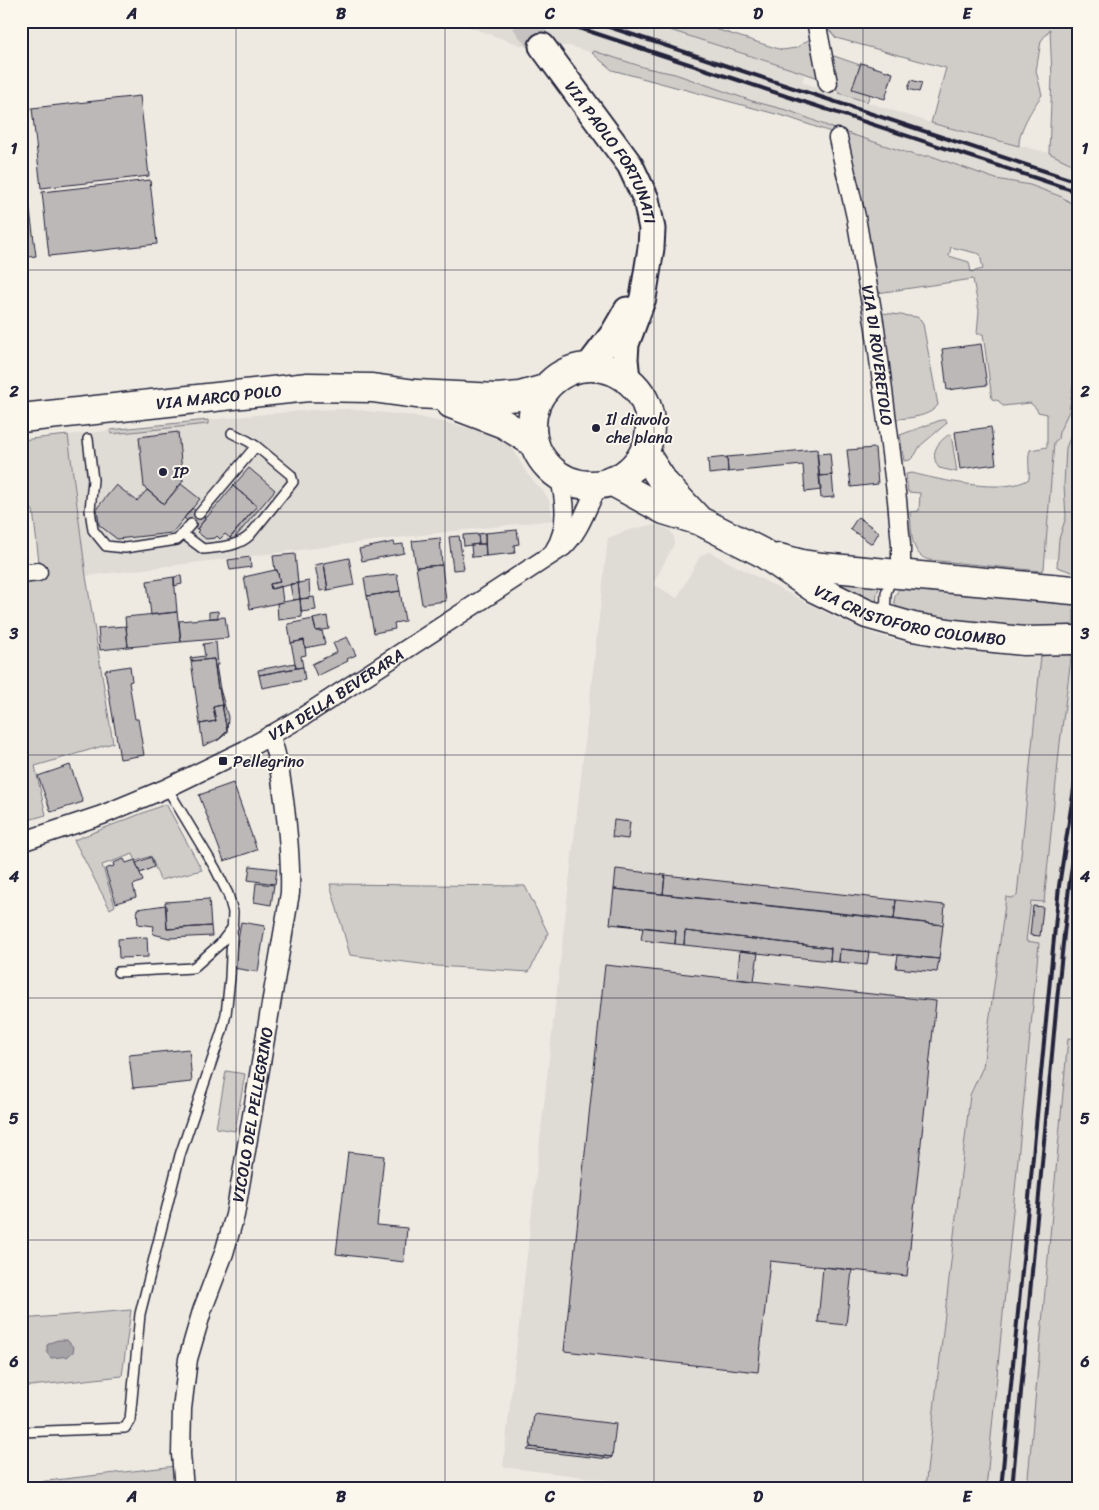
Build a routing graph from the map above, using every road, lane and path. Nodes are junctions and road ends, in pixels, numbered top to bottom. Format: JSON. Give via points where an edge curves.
{"nodes":[{"id":1,"x":816,"y":21,"type":"edge"},
{"id":2,"x":542,"y":46,"type":"tunnel mouth"},
{"id":3,"x":828,"y":82,"type":"dead end"},
{"id":4,"x":838,"y":138,"type":"dead end"},
{"id":5,"x":648,"y":268,"type":"junction"},
{"id":6,"x":588,"y":367,"type":"junction"},
{"id":7,"x":628,"y":379,"type":"junction"},
{"id":8,"x":545,"y":389,"type":"junction"},
{"id":9,"x":416,"y":394,"type":"junction"},
{"id":10,"x":21,"y":418,"type":"edge"},
{"id":11,"x":232,"y":433,"type":"dead end"},
{"id":12,"x":88,"y":439,"type":"dead end"},
{"id":13,"x":534,"y":443,"type":"junction"},
{"id":14,"x":256,"y":446,"type":"junction"},
{"id":15,"x":644,"y":452,"type":"junction"},
{"id":16,"x":559,"y":476,"type":"junction"},
{"id":17,"x":605,"y":483,"type":"junction"},
{"id":18,"x":199,"y":514,"type":"dead end"},
{"id":19,"x":700,"y":521,"type":"junction"},
{"id":20,"x":191,"y":524,"type":"dead end"},
{"id":21,"x":183,"y":534,"type":"junction"},
{"id":22,"x":761,"y":552,"type":"junction"},
{"id":23,"x":552,"y":554,"type":"junction"},
{"id":24,"x":897,"y":574,"type":"junction"},
{"id":25,"x":1073,"y":590,"type":"dead end"},
{"id":26,"x":886,"y":620,"type":"junction"},
{"id":27,"x":1072,"y":640,"type":"dead end"},
{"id":28,"x":270,"y":736,"type":"junction"},
{"id":29,"x":167,"y":788,"type":"junction"},
{"id":30,"x":21,"y":842,"type":"edge"},
{"id":31,"x":233,"y":927,"type":"junction"},
{"id":32,"x":118,"y":972,"type":"dead end"},
{"id":33,"x":21,"y":1432,"type":"edge"},
{"id":34,"x":184,"y":1489,"type":"edge"}],
"edges":[{"from":1,"to":3,"type":"street"},
{"from":2,"to":5,"type":"street","name":"VIA PAOLO FORTUNATI","via":[[637,177],[650,218]]},
{"from":4,"to":24,"type":"street","name":"VIA DI ROVERETOLO","via":[[856,217],[875,328],[897,500],[901,545]]},
{"from":5,"to":6,"type":"street","name":"VIA PAOLO FORTUNATI","via":[[614,334]]},
{"from":5,"to":7,"type":"street","name":"VIA PAOLO FORTUNATI","via":[[643,298],[626,344]]},
{"from":6,"to":7,"type":"main road","via":[[611,370]]},
{"from":6,"to":8,"type":"main road","via":[[565,373]]},
{"from":7,"to":15,"type":"main road","via":[[642,396],[648,410],[650,432]]},
{"from":8,"to":9,"type":"main road","name":"VIA MARCO POLO","via":[[503,398]]},
{"from":8,"to":13,"type":"main road","via":[[533,413]]},
{"from":9,"to":10,"type":"main road","name":"VIA MARCO POLO","via":[[372,388],[308,388]]},
{"from":9,"to":13,"type":"main road","name":"VIA MARCO POLO","via":[[504,424]]},
{"from":11,"to":14,"type":"lane"},
{"from":12,"to":21,"type":"lane","via":[[93,480],[90,510],[93,530],[106,546],[125,548],[177,540]]},
{"from":13,"to":16,"type":"main road","via":[[546,464]]},
{"from":14,"to":18,"type":"lane"},
{"from":14,"to":21,"type":"lane","via":[[291,475],[292,482],[250,535],[239,543],[203,549]]},
{"from":15,"to":17,"type":"main road","via":[[626,474]]},
{"from":15,"to":19,"type":"main road","name":"VIA CRISTOFORO COLOMBO","via":[[668,488]]},
{"from":16,"to":17,"type":"main road","via":[[582,485]]},
{"from":16,"to":23,"type":"street","via":[[565,513],[560,539]]},
{"from":17,"to":19,"type":"main road","name":"VIA CRISTOFORO COLOMBO","via":[[664,510]]},
{"from":17,"to":23,"type":"street","name":"VIA DELLA BEVERARA","via":[[590,501],[570,541]]},
{"from":19,"to":22,"type":"main road","name":"VIA CRISTOFORO COLOMBO"},
{"from":20,"to":21,"type":"lane"},
{"from":22,"to":24,"type":"main road","name":"VIA CRISTOFORO COLOMBO","via":[[802,564]]},
{"from":22,"to":26,"type":"main road","name":"VIA CRISTOFORO COLOMBO","via":[[814,588],[851,608]]},
{"from":23,"to":28,"type":"street","name":"VIA DELLA BEVERARA"},
{"from":24,"to":25,"type":"main road","name":"VIA CRISTOFORO COLOMBO"},
{"from":24,"to":26,"type":"lane","via":[[886,593]]},
{"from":26,"to":27,"type":"main road","name":"VIA CRISTOFORO COLOMBO","via":[[954,634]]},
{"from":28,"to":29,"type":"street","name":"VIA DELLA BEVERARA"},
{"from":28,"to":34,"type":"street","name":"VICOLO DEL PELLEGRINO","via":[[280,772],[290,852],[290,893],[235,1215],[188,1359],[182,1409]]},
{"from":29,"to":30,"type":"street","name":"VIA DELLA BEVERARA","via":[[102,815]]},
{"from":29,"to":31,"type":"lane","via":[[228,894]]},
{"from":31,"to":32,"type":"lane","via":[[220,944],[193,968]]},
{"from":31,"to":33,"type":"lane","via":[[222,1031],[180,1155],[140,1314],[130,1420],[125,1428]]}]}
